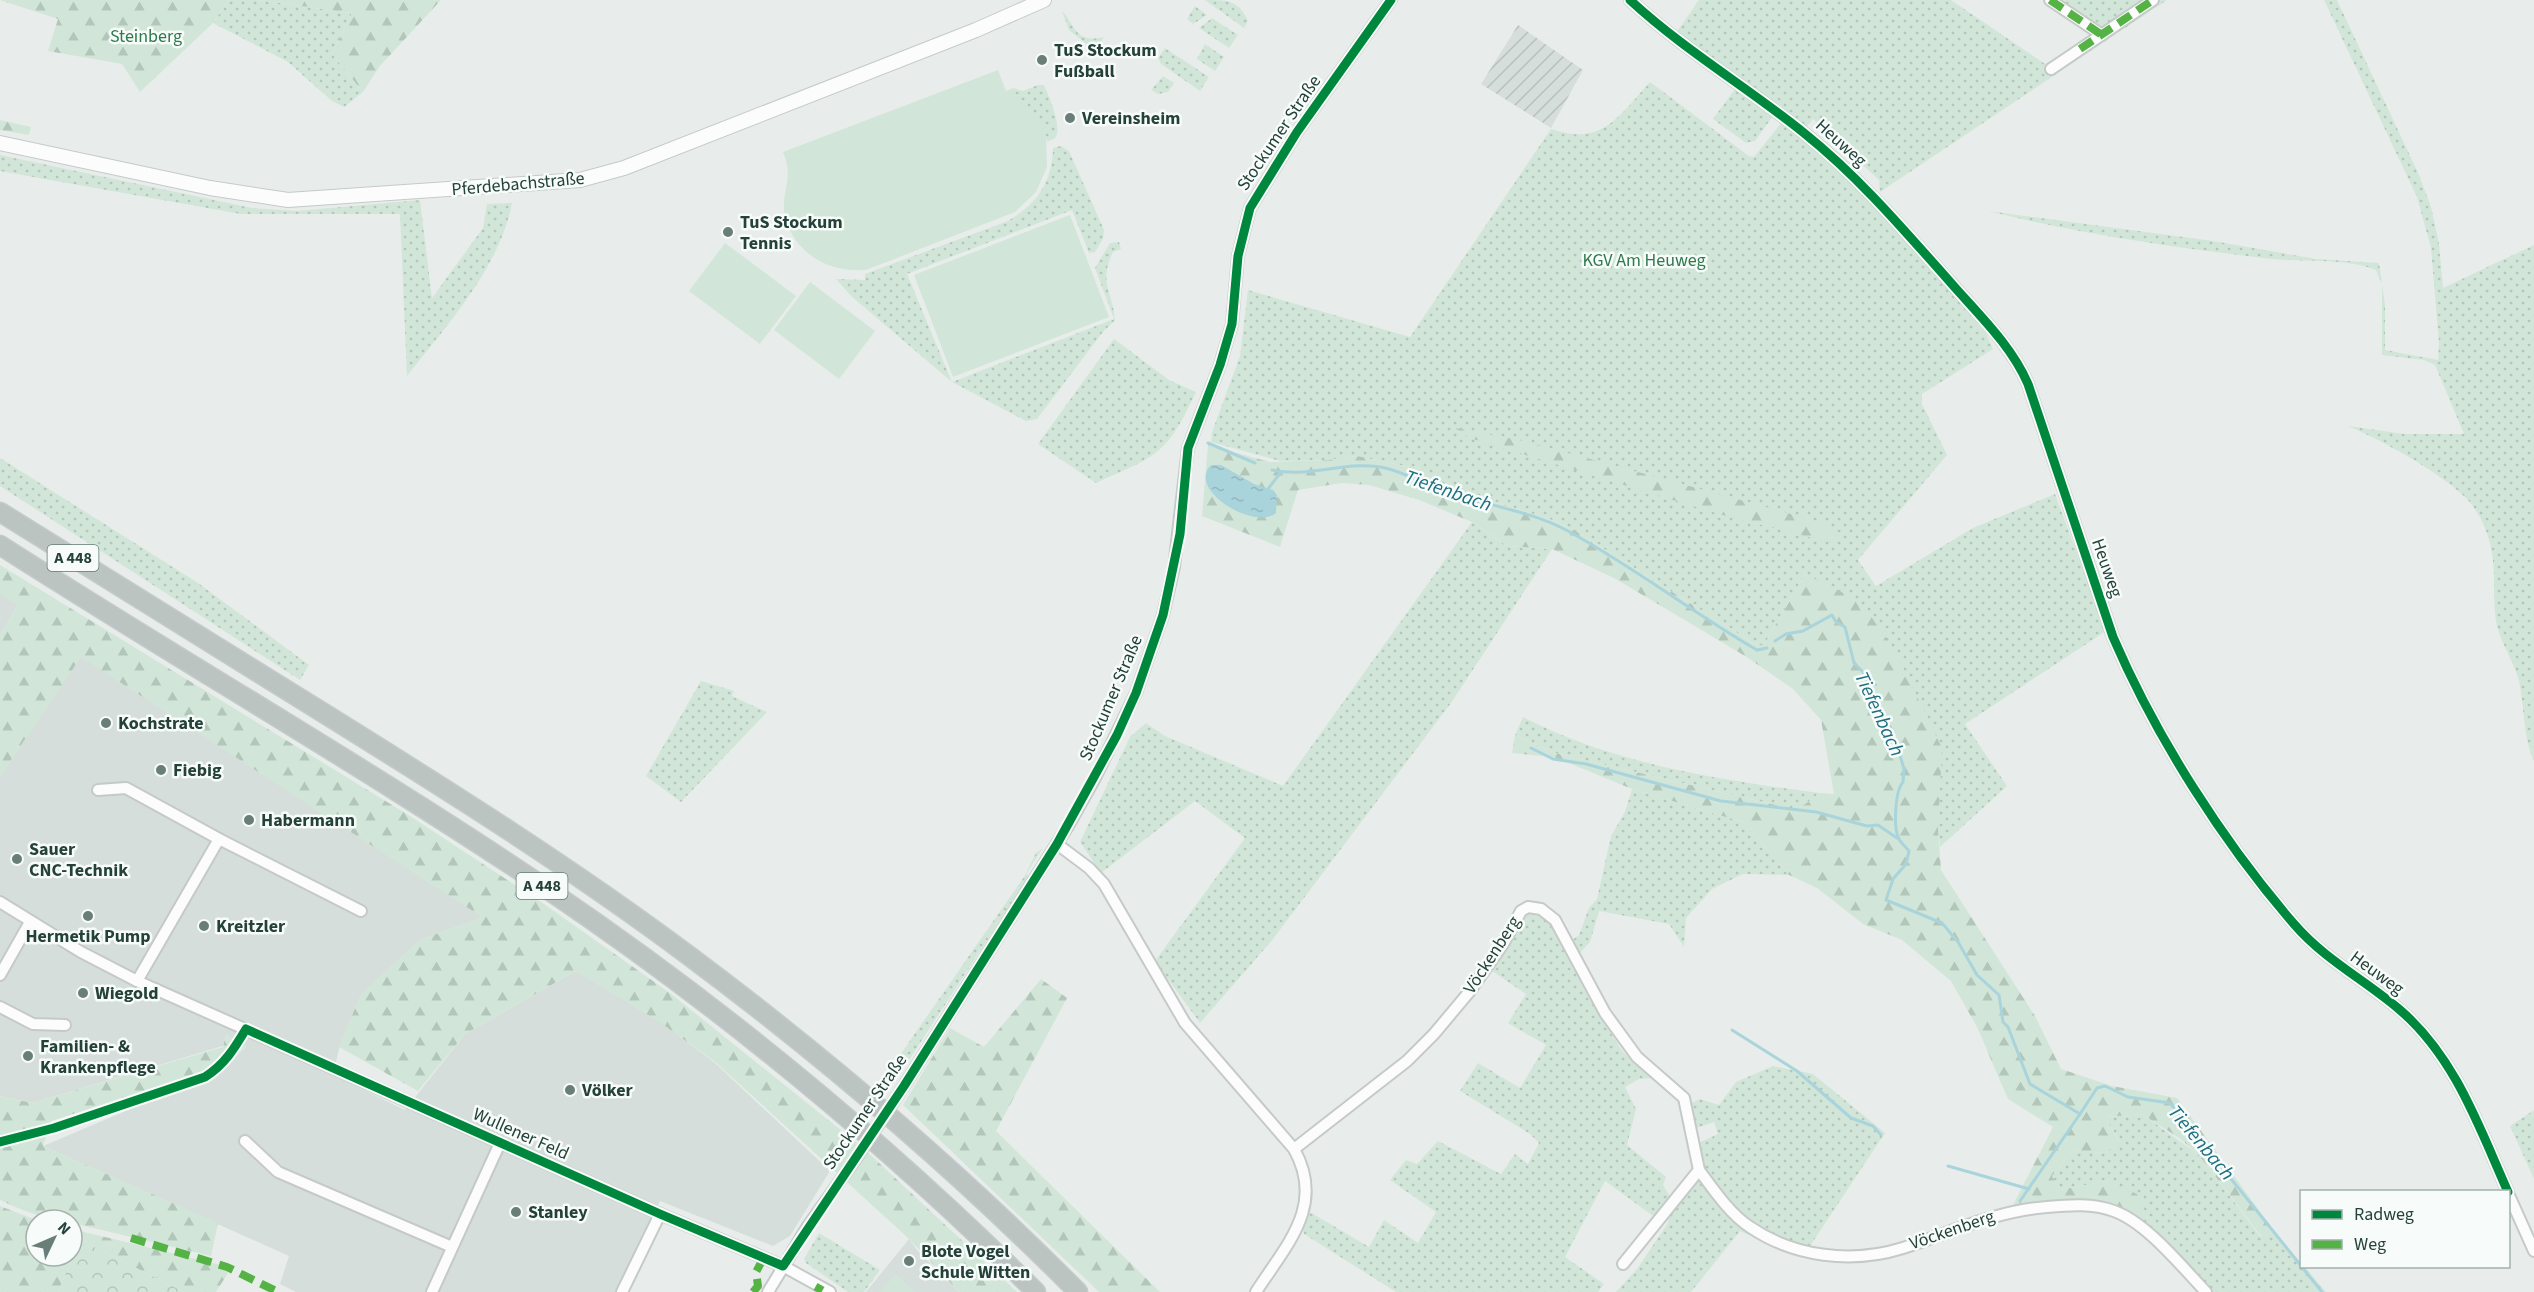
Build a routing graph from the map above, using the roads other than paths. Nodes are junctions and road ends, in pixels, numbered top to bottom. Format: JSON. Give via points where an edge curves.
{"nodes":[{"id":1,"x":1044,"y":0,"type":"edge"},
{"id":2,"x":1390,"y":0,"type":"edge"},
{"id":3,"x":1630,"y":0,"type":"edge"},
{"id":4,"x":2050,"y":0,"type":"edge"},
{"id":5,"x":2153,"y":0,"type":"edge"},
{"id":6,"x":2102,"y":35,"type":"junction"},
{"id":7,"x":2051,"y":69,"type":"dead end"},
{"id":8,"x":0,"y":143,"type":"edge"},
{"id":9,"x":0,"y":512,"type":"edge"},
{"id":10,"x":0,"y":545,"type":"edge"},
{"id":11,"x":98,"y":790,"type":"dead end"},
{"id":12,"x":219,"y":839,"type":"junction"},
{"id":13,"x":1057,"y":844,"type":"junction"},
{"id":14,"x":0,"y":902,"type":"edge"},
{"id":15,"x":361,"y":911,"type":"dead end"},
{"id":16,"x":30,"y":922,"type":"junction"},
{"id":17,"x":0,"y":975,"type":"edge"},
{"id":18,"x":137,"y":981,"type":"junction"},
{"id":19,"x":0,"y":1007,"type":"edge"},
{"id":20,"x":65,"y":1025,"type":"dead end"},
{"id":21,"x":245,"y":1141,"type":"dead end"},
{"id":22,"x":501,"y":1143,"type":"junction"},
{"id":23,"x":1294,"y":1149,"type":"junction"},
{"id":24,"x":1699,"y":1170,"type":"junction"},
{"id":25,"x":2507,"y":1190,"type":"edge"},
{"id":26,"x":2510,"y":1197,"type":"edge"},
{"id":27,"x":660,"y":1214,"type":"junction"},
{"id":28,"x":452,"y":1247,"type":"junction"},
{"id":29,"x":2534,"y":1251,"type":"edge"},
{"id":30,"x":1623,"y":1264,"type":"dead end"},
{"id":31,"x":783,"y":1266,"type":"junction"},
{"id":32,"x":823,"y":1290,"type":"edge"},
{"id":33,"x":432,"y":1292,"type":"edge"},
{"id":34,"x":622,"y":1292,"type":"edge"},
{"id":35,"x":768,"y":1292,"type":"edge"},
{"id":36,"x":1036,"y":1292,"type":"edge"},
{"id":37,"x":1078,"y":1292,"type":"edge"},
{"id":38,"x":1256,"y":1292,"type":"edge"},
{"id":39,"x":2206,"y":1292,"type":"edge"}],
"edges":[{"from":1,"to":8,"type":"main road","name":"Pferdebachstraße","via":[[624,168],[569,182],[288,200],[210,188]]},
{"from":2,"to":13,"type":"street","name":"Stockumer Straße","via":[[1297,132],[1250,208],[1238,256],[1232,324],[1188,448],[1180,534],[1163,615],[1122,724]]},
{"from":3,"to":25,"type":"street","name":"Heuweg","via":[[1657,25],[1781,114],[1838,162],[1906,232],[2014,356],[2028,384],[2113,637],[2167,746],[2294,924],[2327,957],[2399,1009],[2434,1045],[2465,1097]]},
{"from":4,"to":6,"type":"street"},
{"from":5,"to":6,"type":"street"},
{"from":6,"to":7,"type":"street"},
{"from":9,"to":37,"type":"highway","number":"A 448","via":[[442,787],[687,954],[876,1103],[993,1208]]},
{"from":10,"to":36,"type":"highway","number":"A 448","via":[[419,805],[680,983],[860,1128]]},
{"from":11,"to":12,"type":"street","via":[[126,788]]},
{"from":12,"to":15,"type":"street"},
{"from":12,"to":18,"type":"street"},
{"from":13,"to":23,"type":"street","via":[[1104,884],[1185,1023]]},
{"from":13,"to":31,"type":"street","name":"Stockumer Straße","bridge":true,"via":[[904,1086]]},
{"from":14,"to":16,"type":"street","name":"Wullener Feld"},
{"from":16,"to":17,"type":"street"},
{"from":16,"to":18,"type":"street","name":"Wullener Feld"},
{"from":18,"to":22,"type":"street","name":"Wullener Feld"},
{"from":19,"to":20,"type":"street","via":[[33,1024]]},
{"from":21,"to":28,"type":"street","via":[[278,1172]]},
{"from":22,"to":27,"type":"street","name":"Wullener Feld"},
{"from":22,"to":28,"type":"street","name":"Wullener Feld"},
{"from":23,"to":24,"type":"street","name":"Vöckenberg","via":[[1407,1061],[1434,1034],[1497,953],[1521,911],[1528,908],[1541,909],[1555,920],[1605,1013],[1637,1057],[1684,1098]]},
{"from":23,"to":38,"type":"street","via":[[1304,1166],[1308,1187],[1305,1208],[1296,1232]]},
{"from":24,"to":30,"type":"street"},
{"from":24,"to":39,"type":"street","name":"Vöckenberg","via":[[1715,1193],[1749,1227],[1781,1244],[1817,1255],[1860,1256],[1900,1249],[2015,1209],[2065,1205],[2112,1210],[2141,1227]]},
{"from":26,"to":29,"type":"street","name":"Heuweg"},
{"from":27,"to":31,"type":"street","name":"Wullener Feld"},
{"from":27,"to":34,"type":"street"},
{"from":28,"to":33,"type":"street","name":"Wullener Feld"},
{"from":31,"to":32,"type":"street"},
{"from":31,"to":35,"type":"street","name":"Stockumer Straße"}]}
